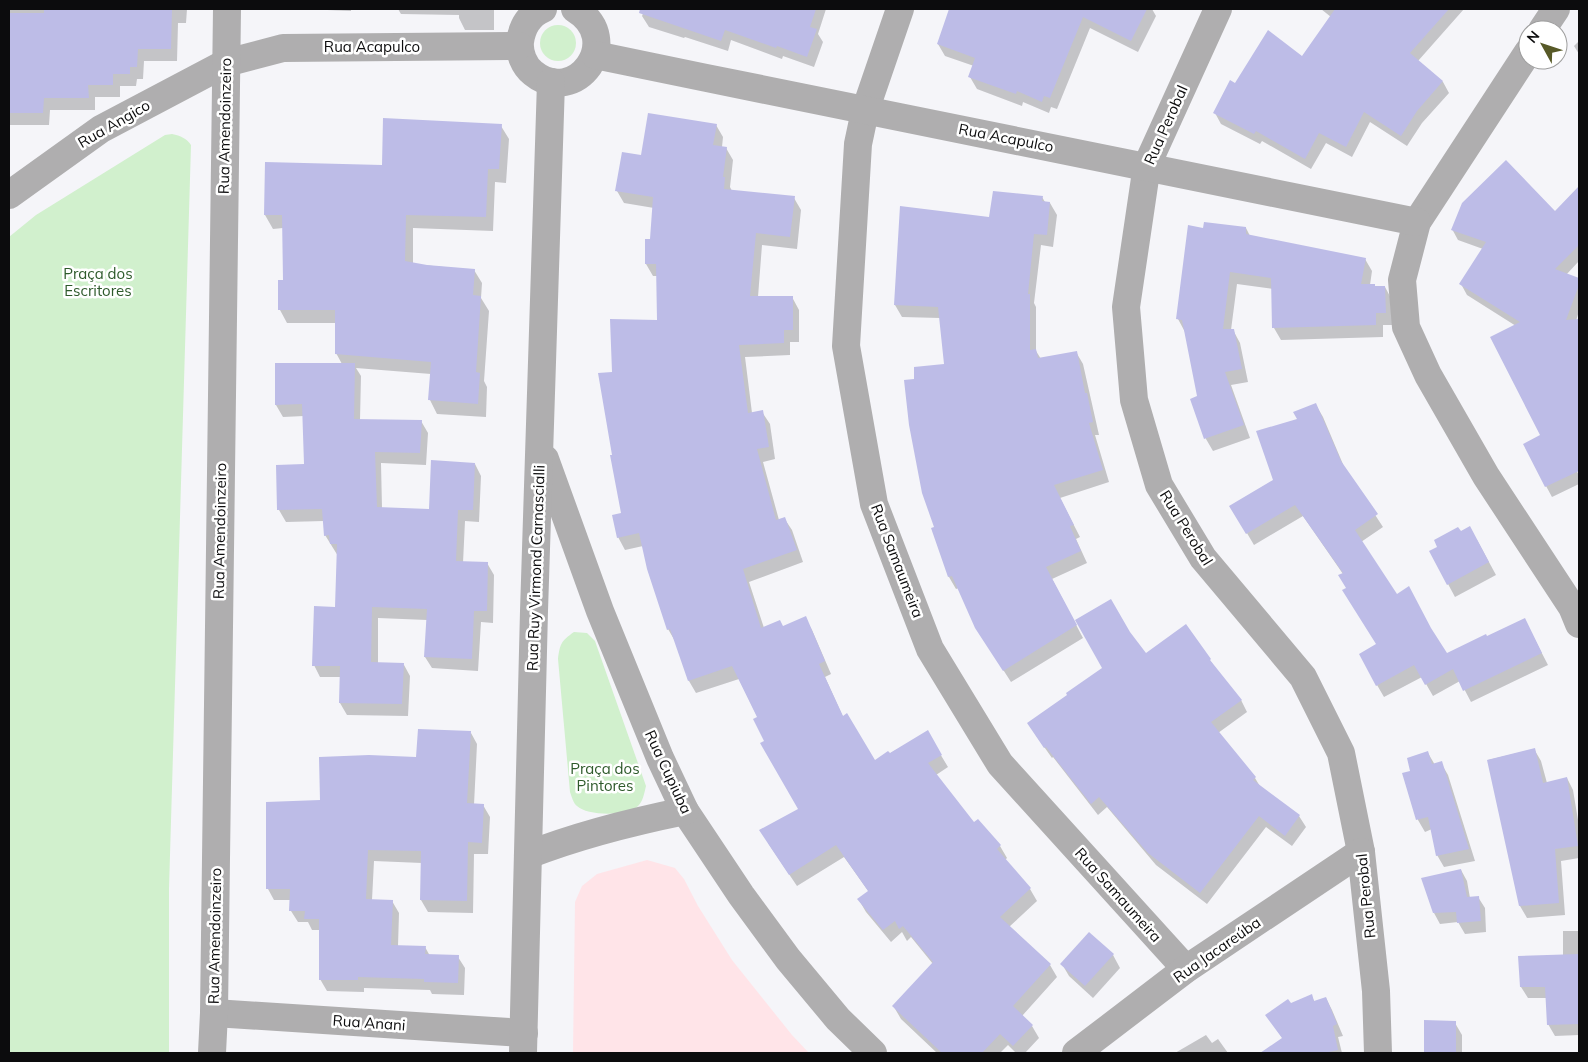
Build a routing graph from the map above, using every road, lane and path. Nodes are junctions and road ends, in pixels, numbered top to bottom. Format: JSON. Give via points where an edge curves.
{"nodes":[{"id":1,"x":227,"y":9,"type":"edge"},
{"id":2,"x":543,"y":9,"type":"edge"},
{"id":3,"x":576,"y":9,"type":"edge"},
{"id":4,"x":900,"y":9,"type":"edge"},
{"id":5,"x":1218,"y":9,"type":"edge"},
{"id":6,"x":1556,"y":9,"type":"edge"},
{"id":7,"x":1549,"y":20,"type":"edge"},
{"id":8,"x":520,"y":46,"type":"junction"},
{"id":9,"x":595,"y":55,"type":"junction"},
{"id":10,"x":226,"y":62,"type":"junction"},
{"id":11,"x":1518,"y":67,"type":"edge"},
{"id":12,"x":551,"y":82,"type":"junction"},
{"id":13,"x":865,"y":111,"type":"junction"},
{"id":14,"x":1147,"y":165,"type":"junction"},
{"id":15,"x":9,"y":195,"type":"edge"},
{"id":16,"x":1417,"y":222,"type":"junction"},
{"id":17,"x":540,"y":446,"type":"junction"},
{"id":18,"x":1579,"y":624,"type":"edge"},
{"id":19,"x":685,"y":811,"type":"junction"},
{"id":20,"x":1361,"y":852,"type":"junction"},
{"id":21,"x":528,"y":855,"type":"junction"},
{"id":22,"x":1186,"y":969,"type":"junction"},
{"id":23,"x":214,"y":1013,"type":"junction"},
{"id":24,"x":524,"y":1043,"type":"edge"},
{"id":25,"x":212,"y":1053,"type":"edge"},
{"id":26,"x":873,"y":1053,"type":"edge"},
{"id":27,"x":1076,"y":1053,"type":"edge"},
{"id":28,"x":1378,"y":1053,"type":"edge"}],
"edges":[{"from":1,"to":10,"type":"street","name":"Rua Amendoinzeiro"},
{"from":2,"to":8,"type":"street","via":[[527,21],[521,33]]},
{"from":3,"to":9,"type":"street","via":[[587,17],[594,29]]},
{"from":4,"to":13,"type":"street","name":"Rua Samaumeira"},
{"from":5,"to":14,"type":"street","name":"Rua Perobal"},
{"from":6,"to":7,"type":"street"},
{"from":8,"to":10,"type":"street","name":"Rua Acapulco","via":[[283,48]]},
{"from":8,"to":12,"type":"street","via":[[522,59],[529,69],[538,78]]},
{"from":9,"to":12,"type":"street","via":[[587,69],[573,80]]},
{"from":9,"to":13,"type":"street","name":"Rua Acapulco"},
{"from":10,"to":15,"type":"street","name":"Rua Angico","via":[[101,129]]},
{"from":10,"to":23,"type":"street","name":"Rua Amendoinzeiro"},
{"from":11,"to":16,"type":"street"},
{"from":12,"to":17,"type":"street","name":"Rua Ruy Virmond Carnascialli"},
{"from":13,"to":14,"type":"street","name":"Rua Acapulco"},
{"from":13,"to":22,"type":"street","name":"Rua Samaumeira","via":[[858,144],[846,346],[874,504],[930,649],[1000,764]]},
{"from":14,"to":16,"type":"street","name":"Rua Acapulco"},
{"from":14,"to":20,"type":"street","name":"Rua Perobal","via":[[1126,307],[1134,400],[1159,485],[1203,558],[1303,677],[1341,753]]},
{"from":16,"to":18,"type":"street","via":[[1402,280],[1406,327],[1428,375],[1486,476],[1572,607]]},
{"from":17,"to":19,"type":"street","name":"Rua Cupiuba","via":[[600,611]]},
{"from":17,"to":21,"type":"street","name":"Rua Ruy Virmond Carnascialli"},
{"from":19,"to":21,"type":"street","via":[[606,828]]},
{"from":19,"to":26,"type":"street","name":"Rua Cupiuba","via":[[788,959],[838,1019]]},
{"from":20,"to":22,"type":"street","name":"Rua Jacareúba"},
{"from":20,"to":28,"type":"street","name":"Rua Perobal","via":[[1376,991]]},
{"from":21,"to":24,"type":"street","name":"Rua Ruy Virmond Carnascialli"},
{"from":22,"to":27,"type":"street","name":"Rua Jacareúba"},
{"from":23,"to":24,"type":"street","name":"Rua Anani"},
{"from":23,"to":25,"type":"street","name":"Rua Amendoinzeiro"}]}
